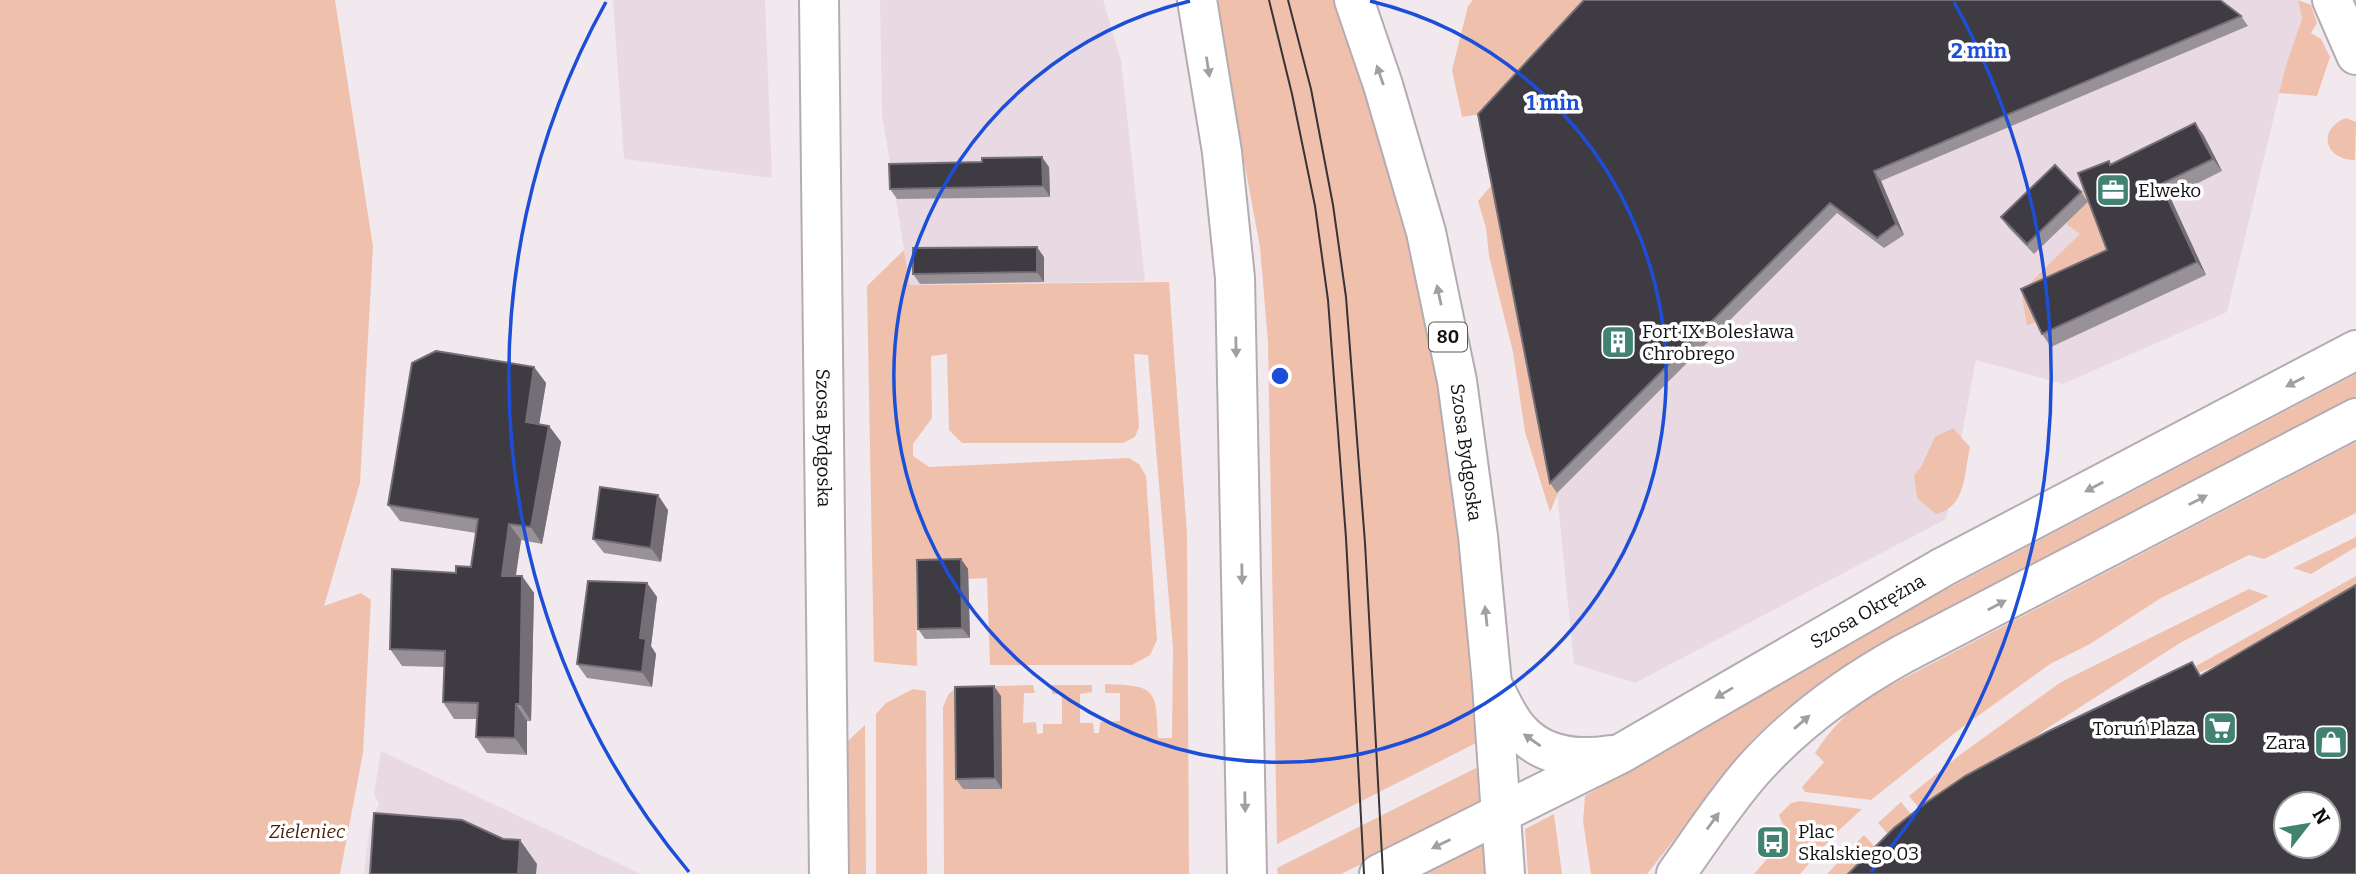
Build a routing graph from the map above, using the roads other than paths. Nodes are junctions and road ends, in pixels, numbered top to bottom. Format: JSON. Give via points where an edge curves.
{"nodes":[{"id":1,"x":819,"y":0,"type":"edge"},
{"id":2,"x":1197,"y":0,"type":"edge"},
{"id":3,"x":1354,"y":0,"type":"edge"},
{"id":4,"x":2332,"y":0,"type":"edge"},
{"id":5,"x":2356,"y":55,"type":"edge"},
{"id":6,"x":2356,"y":350,"type":"edge"},
{"id":7,"x":2356,"y":418,"type":"edge"},
{"id":8,"x":1492,"y":684,"type":"junction"},
{"id":9,"x":1620,"y":754,"type":"junction"},
{"id":10,"x":1502,"y":814,"type":"junction"},
{"id":11,"x":829,"y":874,"type":"edge"},
{"id":12,"x":1247,"y":874,"type":"edge"},
{"id":13,"x":1379,"y":874,"type":"edge"},
{"id":14,"x":1505,"y":874,"type":"edge"},
{"id":15,"x":1676,"y":874,"type":"edge"}],
"edges":[{"from":1,"to":11,"type":"street","name":"Szosa Bydgoska"},
{"from":2,"to":12,"type":"street","one_way":true,"via":[[1222,152],[1235,278]]},
{"from":8,"to":3,"type":"street","name":"Szosa Bydgoska","number":"80","one_way":true,"via":[[1457,381],[1426,232]]},
{"from":4,"to":5,"type":"street"},
{"from":6,"to":9,"type":"street","name":"Szosa Okrężna","one_way":true,"via":[[1943,567]]},
{"from":15,"to":7,"type":"street","one_way":true,"via":[[1753,770],[1802,722],[1854,683]]},
{"from":9,"to":8,"type":"street","one_way":true,"via":[[1569,757],[1531,742]]},
{"from":8,"to":10,"type":"street","name":"Szosa Bydgoska","number":"80"},
{"from":9,"to":10,"type":"street","name":"Szosa Okrężna"},
{"from":10,"to":13,"type":"street","name":"Szosa Okrężna","one_way":true},
{"from":10,"to":14,"type":"street","name":"Szosa Bydgoska","number":"80"}]}
